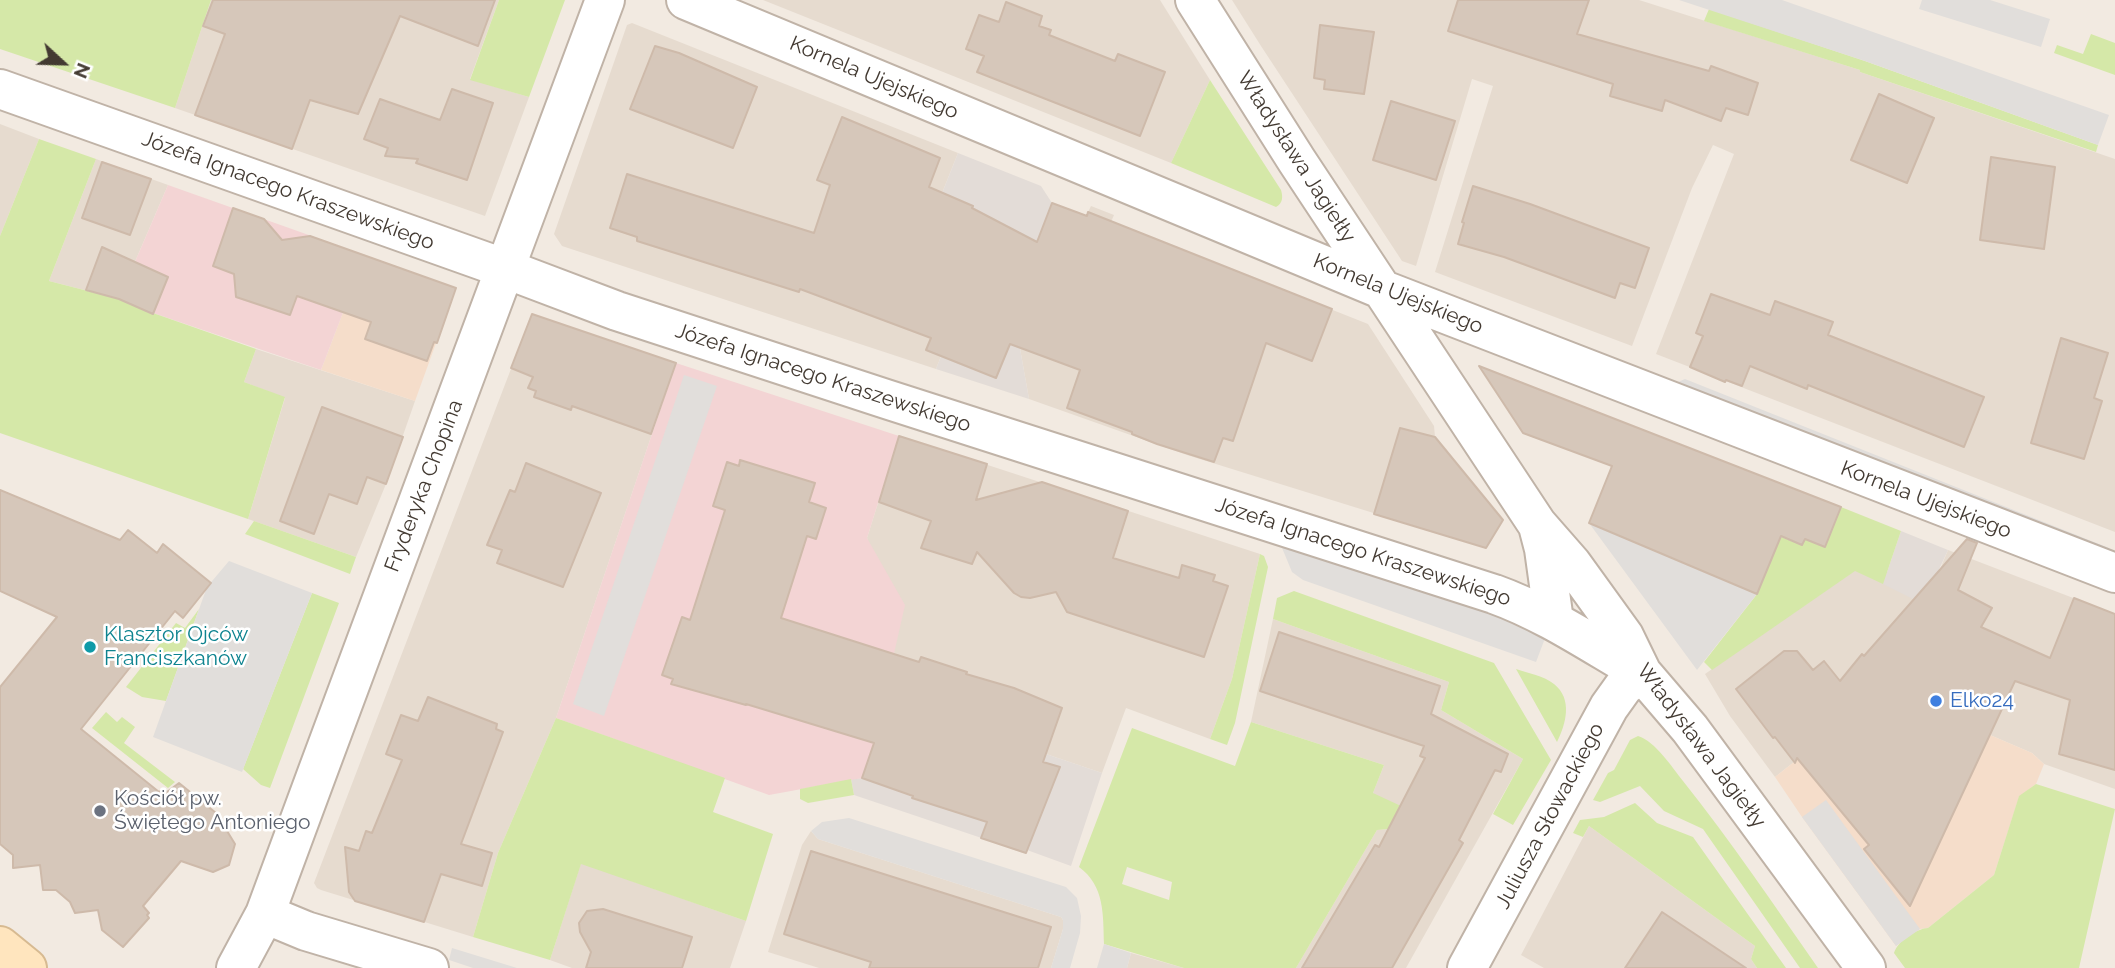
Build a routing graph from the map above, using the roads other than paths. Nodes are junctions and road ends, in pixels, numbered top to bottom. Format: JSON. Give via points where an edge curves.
{"nodes":[{"id":1,"x":605,"y":0,"type":"edge"},
{"id":2,"x":687,"y":0,"type":"edge"},
{"id":3,"x":1195,"y":0,"type":"edge"},
{"id":4,"x":0,"y":89,"type":"edge"},
{"id":5,"x":506,"y":269,"type":"junction"},
{"id":6,"x":1381,"y":289,"type":"junction"},
{"id":7,"x":1537,"y":524,"type":"junction"},
{"id":8,"x":2115,"y":573,"type":"edge"},
{"id":9,"x":1554,"y":621,"type":"junction"},
{"id":10,"x":1642,"y":673,"type":"junction"},
{"id":11,"x":264,"y":914,"type":"junction"},
{"id":12,"x":0,"y":946,"type":"edge"},
{"id":13,"x":27,"y":968,"type":"edge"},
{"id":14,"x":236,"y":968,"type":"edge"},
{"id":15,"x":429,"y":968,"type":"edge"},
{"id":16,"x":1467,"y":968,"type":"edge"},
{"id":17,"x":1866,"y":968,"type":"edge"}],
"edges":[{"from":1,"to":5,"type":"street","name":"Fryderyka Chopina"},
{"from":2,"to":6,"type":"street","name":"Kornela Ujejskiego"},
{"from":3,"to":6,"type":"street","name":"Władysława Jagiełły"},
{"from":4,"to":5,"type":"street","name":"Józefa Ignacego Kraszewskiego"},
{"from":5,"to":9,"type":"street","name":"Józefa Ignacego Kraszewskiego","via":[[617,311],[1494,594]]},
{"from":5,"to":11,"type":"street","name":"Fryderyka Chopina"},
{"from":6,"to":7,"type":"street","name":"Władysława Jagiełły"},
{"from":6,"to":8,"type":"street","name":"Kornela Ujejskiego"},
{"from":7,"to":9,"type":"street","name":"Władysława Jagiełły"},
{"from":7,"to":10,"type":"street","name":"Władysława Jagiełły","via":[[1624,636]]},
{"from":9,"to":10,"type":"street","name":"Józefa Ignacego Kraszewskiego"},
{"from":10,"to":16,"type":"street","name":"Juliusza Słowackiego","via":[[1609,707]]},
{"from":10,"to":17,"type":"street","name":"Władysława Jagiełły","via":[[1690,729]]},
{"from":11,"to":14,"type":"street","name":"Fryderyka Chopina"},
{"from":11,"to":15,"type":"street"},
{"from":12,"to":13,"type":"street"}]}
